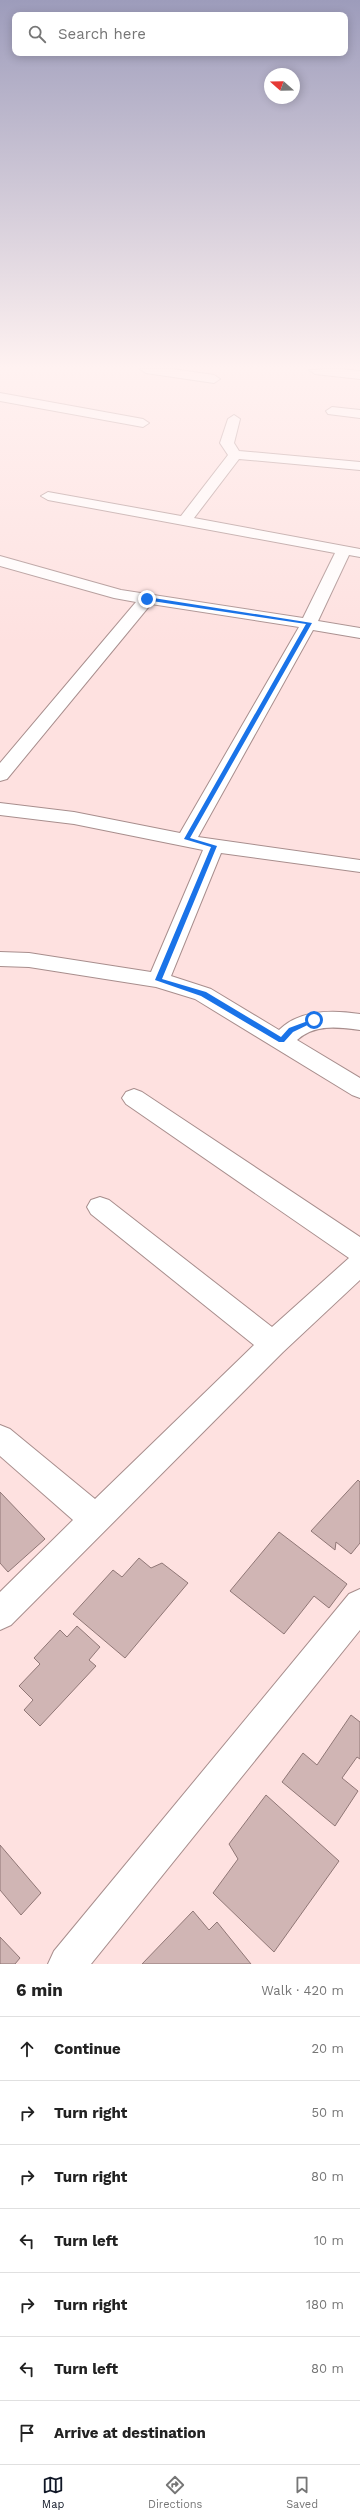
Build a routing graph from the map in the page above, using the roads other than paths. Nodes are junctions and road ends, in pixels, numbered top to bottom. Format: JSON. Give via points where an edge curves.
{"nodes":[{"id":1,"x":231,"y":461,"type":"edge"},
{"id":2,"x":299,"y":461,"type":"edge"},
{"id":3,"x":360,"y":466,"type":"edge"},
{"id":4,"x":48,"y":496,"type":"dead end"},
{"id":5,"x":184,"y":522,"type":"junction"},
{"id":6,"x":352,"y":552,"type":"edge"},
{"id":7,"x":0,"y":560,"type":"edge"},
{"id":8,"x":147,"y":599,"type":"junction"},
{"id":9,"x":309,"y":623,"type":"junction"},
{"id":10,"x":360,"y":633,"type":"edge"},
{"id":11,"x":0,"y":775,"type":"edge"},
{"id":12,"x":0,"y":809,"type":"edge"},
{"id":13,"x":187,"y":839,"type":"junction"},
{"id":14,"x":214,"y":846,"type":"junction"},
{"id":15,"x":360,"y":866,"type":"edge"},
{"id":16,"x":0,"y":959,"type":"edge"},
{"id":17,"x":158,"y":980,"type":"junction"},
{"id":18,"x":360,"y":1022,"type":"edge"},
{"id":19,"x":282,"y":1041,"type":"junction"},
{"id":20,"x":360,"y":1089,"type":"edge"},
{"id":21,"x":134,"y":1098,"type":"dead end"},
{"id":22,"x":100,"y":1207,"type":"dead end"},
{"id":23,"x":360,"y":1251,"type":"edge"},
{"id":24,"x":360,"y":1264,"type":"edge"},
{"id":25,"x":273,"y":1344,"type":"junction"},
{"id":26,"x":0,"y":1438,"type":"edge"},
{"id":27,"x":96,"y":1520,"type":"junction"},
{"id":28,"x":360,"y":1605,"type":"edge"},
{"id":29,"x":0,"y":1614,"type":"edge"},
{"id":30,"x":67,"y":1964,"type":"edge"}],
"edges":[{"from":1,"to":5,"type":"street"},
{"from":2,"to":3,"type":"street"},
{"from":4,"to":5,"type":"street"},
{"from":5,"to":6,"type":"street"},
{"from":6,"to":9,"type":"street"},
{"from":7,"to":8,"type":"street","via":[[104,591]]},
{"from":8,"to":9,"type":"street"},
{"from":8,"to":11,"type":"street"},
{"from":9,"to":10,"type":"street"},
{"from":9,"to":13,"type":"street"},
{"from":12,"to":13,"type":"street","via":[[74,818]]},
{"from":13,"to":14,"type":"street"},
{"from":14,"to":15,"type":"street"},
{"from":14,"to":17,"type":"street"},
{"from":16,"to":17,"type":"street","via":[[29,960]]},
{"from":17,"to":19,"type":"street","via":[[203,994]]},
{"from":18,"to":19,"type":"street","via":[[314,1020],[291,1030]]},
{"from":19,"to":20,"type":"street"},
{"from":21,"to":23,"type":"street"},
{"from":22,"to":25,"type":"street"},
{"from":24,"to":25,"type":"street"},
{"from":25,"to":27,"type":"street"},
{"from":26,"to":27,"type":"street"},
{"from":27,"to":29,"type":"street"},
{"from":28,"to":30,"type":"street"}]}
